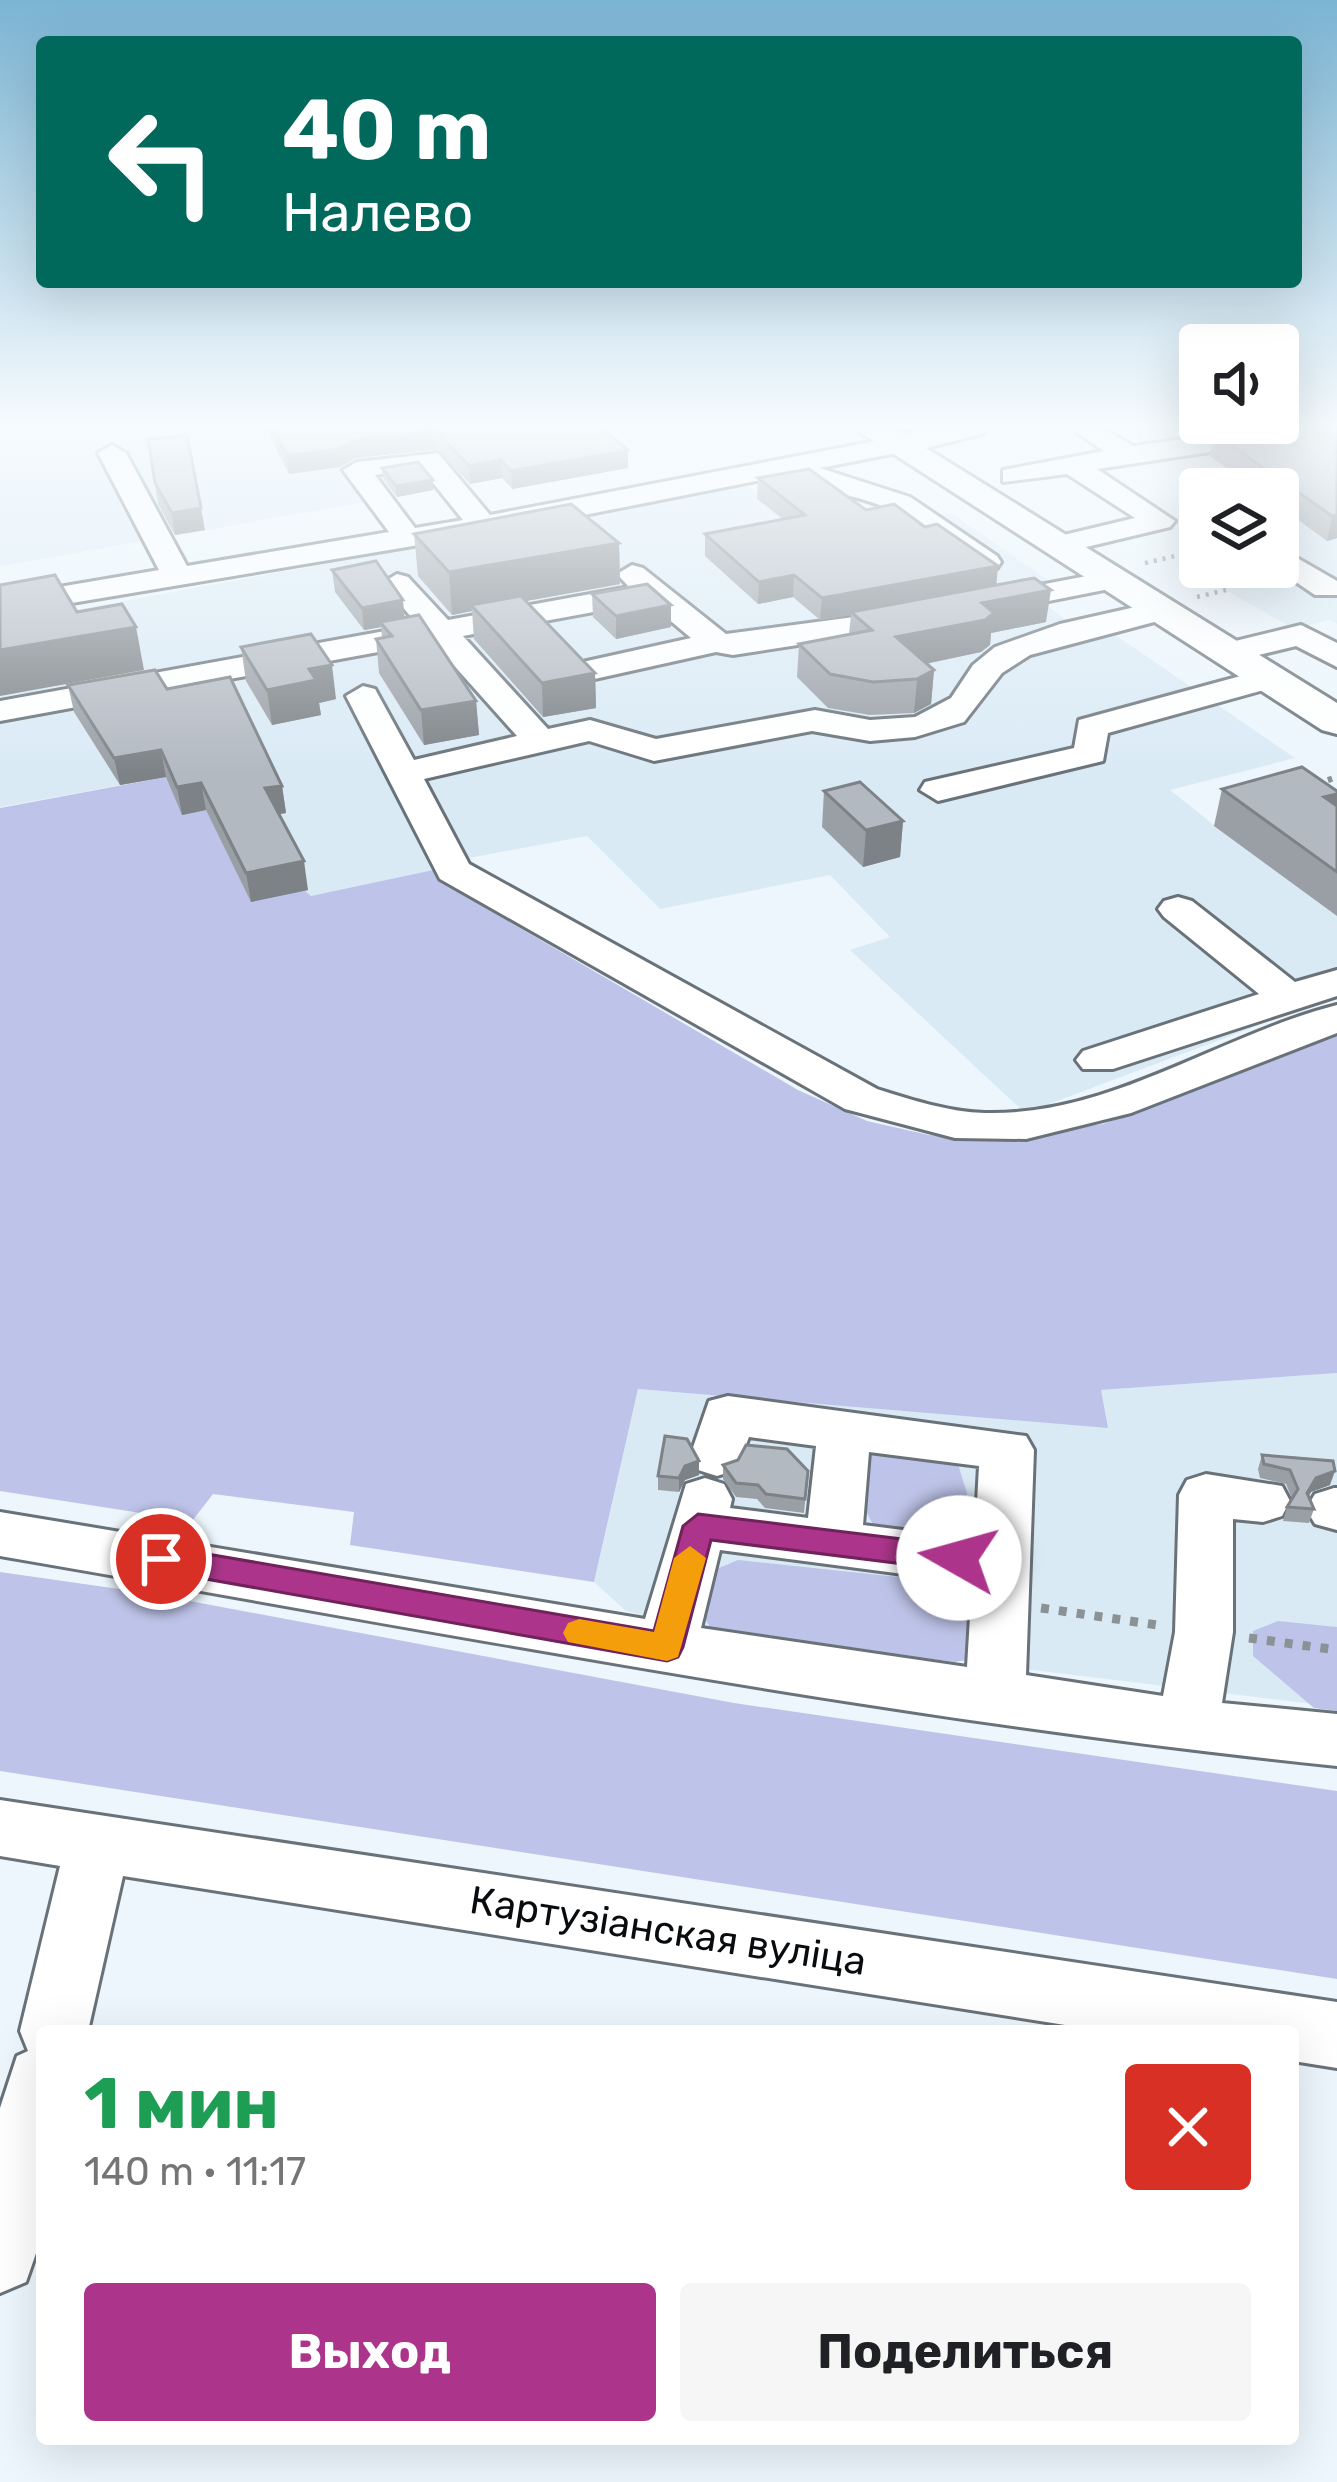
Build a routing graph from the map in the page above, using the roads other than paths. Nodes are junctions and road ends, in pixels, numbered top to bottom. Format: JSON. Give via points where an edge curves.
{"nodes":[{"id":1,"x":159,"y":543,"type":"edge"},
{"id":2,"x":379,"y":543,"type":"edge"},
{"id":3,"x":958,"y":543,"type":"edge"},
{"id":4,"x":1054,"y":543,"type":"edge"},
{"id":5,"x":1081,"y":543,"type":"edge"},
{"id":6,"x":1057,"y":545,"type":"junction"},
{"id":7,"x":601,"y":549,"type":"edge"},
{"id":8,"x":1299,"y":569,"type":"edge"},
{"id":9,"x":1127,"y":572,"type":"junction"},
{"id":10,"x":177,"y":576,"type":"junction"},
{"id":11,"x":397,"y":583,"type":"edge"},
{"id":12,"x":1333,"y":590,"type":"edge"},
{"id":13,"x":654,"y":592,"type":"junction"},
{"id":14,"x":1034,"y":595,"type":"junction"},
{"id":15,"x":1178,"y":604,"type":"junction"},
{"id":16,"x":0,"y":606,"type":"edge"},
{"id":17,"x":437,"y":632,"type":"junction"},
{"id":18,"x":716,"y":642,"type":"junction"},
{"id":19,"x":1230,"y":652,"type":"junction"},
{"id":20,"x":1337,"y":657,"type":"edge"},
{"id":21,"x":581,"y":672,"type":"edge"},
{"id":22,"x":1270,"y":678,"type":"junction"},
{"id":23,"x":363,"y":695,"type":"dead end"},
{"id":24,"x":0,"y":712,"type":"edge"},
{"id":25,"x":1337,"y":721,"type":"edge"},
{"id":26,"x":540,"y":741,"type":"junction"},
{"id":27,"x":404,"y":772,"type":"junction"},
{"id":28,"x":938,"y":790,"type":"dead end"},
{"id":29,"x":1178,"y":909,"type":"dead end"},
{"id":30,"x":1337,"y":982,"type":"edge"},
{"id":31,"x":1286,"y":995,"type":"junction"},
{"id":32,"x":1337,"y":1018,"type":"edge"},
{"id":33,"x":1097,"y":1060,"type":"dead end"},
{"id":34,"x":845,"y":1427,"type":"junction"},
{"id":35,"x":707,"y":1492,"type":"junction"},
{"id":36,"x":1263,"y":1502,"type":"dead end"},
{"id":37,"x":0,"y":1534,"type":"edge"},
{"id":38,"x":833,"y":1542,"type":"junction"},
{"id":39,"x":1001,"y":1564,"type":"junction"},
{"id":40,"x":667,"y":1647,"type":"junction"},
{"id":41,"x":995,"y":1696,"type":"junction"},
{"id":42,"x":1188,"y":1725,"type":"junction"},
{"id":43,"x":1337,"y":1740,"type":"edge"},
{"id":44,"x":0,"y":1828,"type":"edge"},
{"id":45,"x":98,"y":1843,"type":"junction"},
{"id":46,"x":55,"y":2025,"type":"edge"},
{"id":47,"x":1272,"y":2025,"type":"edge"},
{"id":48,"x":1299,"y":2029,"type":"edge"},
{"id":49,"x":1337,"y":2035,"type":"edge"},
{"id":50,"x":36,"y":2105,"type":"edge"},
{"id":51,"x":0,"y":2256,"type":"edge"}],
"edges":[{"from":1,"to":10,"type":"street"},
{"from":2,"to":10,"type":"street"},
{"from":3,"to":14,"type":"street"},
{"from":4,"to":6,"type":"main road"},
{"from":5,"to":6,"type":"street"},
{"from":6,"to":9,"type":"main road"},
{"from":7,"to":13,"type":"street"},
{"from":8,"to":12,"type":"street"},
{"from":9,"to":14,"type":"street"},
{"from":9,"to":15,"type":"main road"},
{"from":10,"to":16,"type":"street"},
{"from":11,"to":17,"type":"street"},
{"from":13,"to":17,"type":"street"},
{"from":13,"to":18,"type":"street"},
{"from":14,"to":18,"type":"street","via":[[829,634]]},
{"from":15,"to":19,"type":"main road"},
{"from":15,"to":26,"type":"street","via":[[1018,648],[984,667],[953,715],[879,733],[814,720],[654,750],[590,730]]},
{"from":17,"to":24,"type":"street"},
{"from":17,"to":26,"type":"street"},
{"from":18,"to":21,"type":"street"},
{"from":19,"to":20,"type":"street","via":[[1301,635]]},
{"from":19,"to":22,"type":"main road"},
{"from":22,"to":25,"type":"main road"},
{"from":22,"to":28,"type":"street","via":[[1091,727],[1090,754]]},
{"from":23,"to":27,"type":"street"},
{"from":26,"to":27,"type":"street"},
{"from":27,"to":32,"type":"street","via":[[454,871],[861,1100],[922,1118],[987,1127],[1057,1121]]},
{"from":29,"to":31,"type":"street"},
{"from":30,"to":31,"type":"street"},
{"from":31,"to":33,"type":"street"},
{"from":34,"to":35,"type":"street","via":[[728,1415]]},
{"from":34,"to":38,"type":"street"},
{"from":34,"to":39,"type":"street","via":[[1007,1450]]},
{"from":35,"to":38,"type":"street"},
{"from":35,"to":40,"type":"street"},
{"from":36,"to":42,"type":"street","via":[[1206,1496],[1204,1632]]},
{"from":37,"to":40,"type":"street"},
{"from":38,"to":39,"type":"street"},
{"from":39,"to":41,"type":"street"},
{"from":40,"to":41,"type":"street"},
{"from":41,"to":42,"type":"street"},
{"from":42,"to":43,"type":"street"},
{"from":44,"to":45,"type":"street","name":"Картузіанская вуліца"},
{"from":45,"to":46,"type":"street"},
{"from":45,"to":47,"type":"street","name":"Картузіанская вуліца"},
{"from":48,"to":49,"type":"street","name":"Картузіанская вуліца"},
{"from":50,"to":51,"type":"street"}]}
